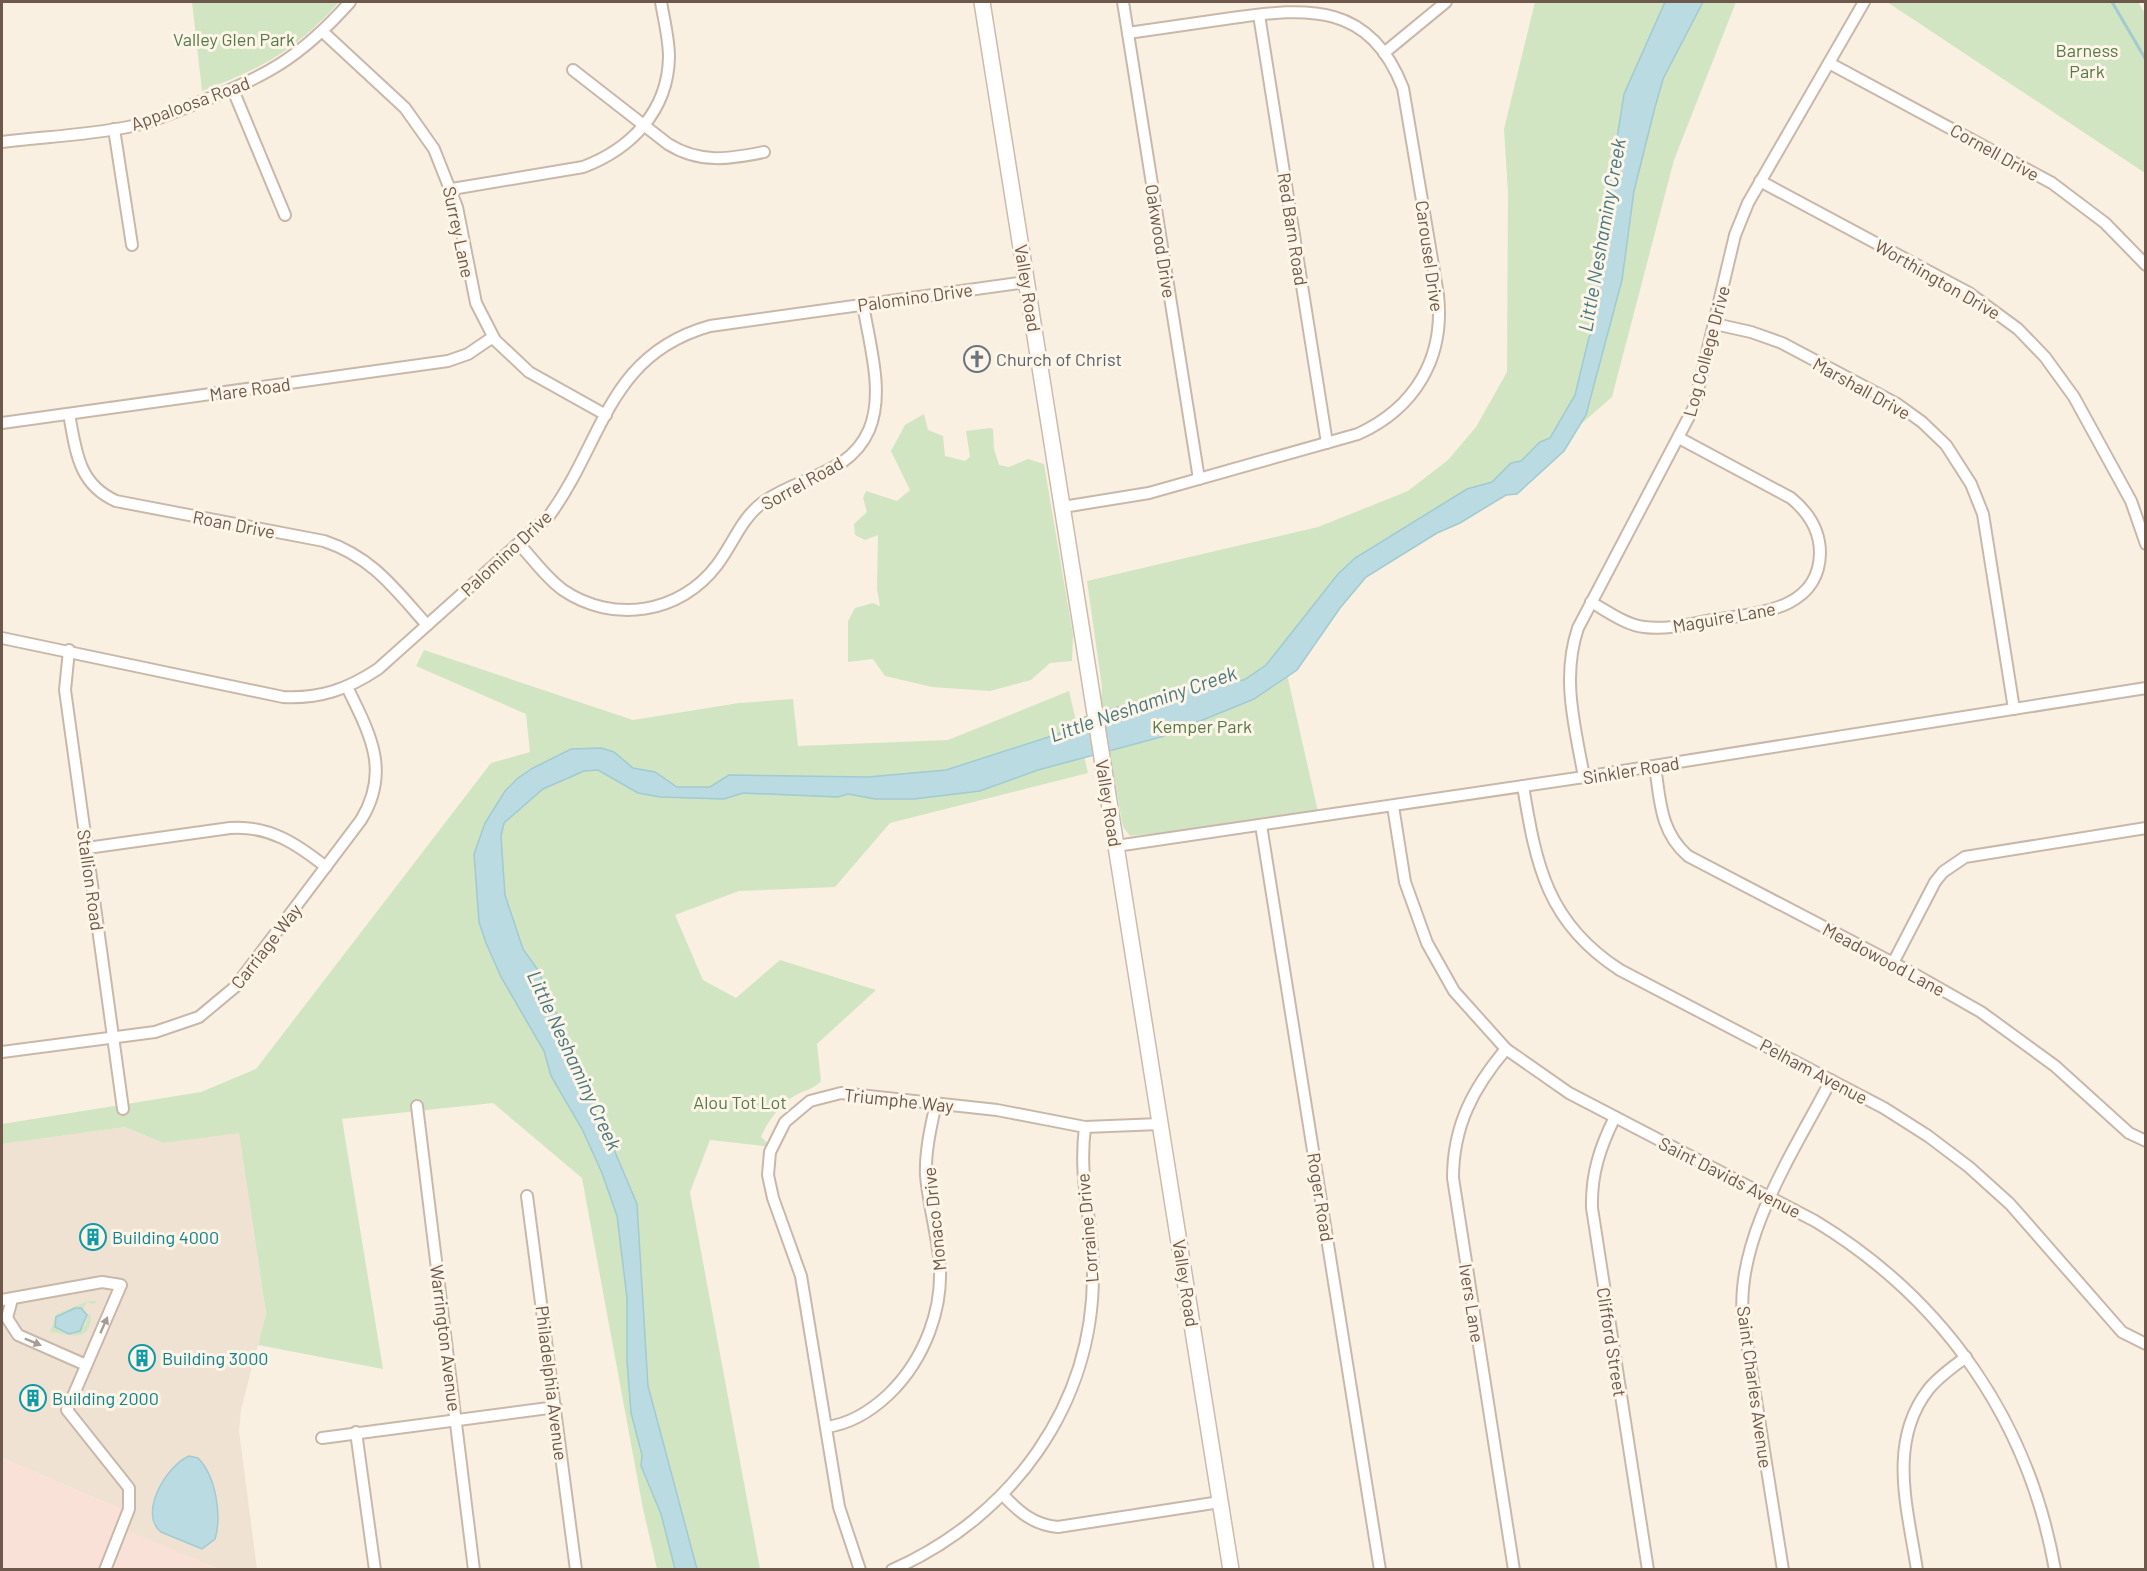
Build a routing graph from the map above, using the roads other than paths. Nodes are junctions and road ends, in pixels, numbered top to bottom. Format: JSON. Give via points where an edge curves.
{"nodes":[{"id":1,"x":350,"y":2,"type":"edge"},
{"id":2,"x":661,"y":2,"type":"edge"},
{"id":3,"x":982,"y":2,"type":"edge"},
{"id":4,"x":1123,"y":2,"type":"edge"},
{"id":5,"x":1446,"y":2,"type":"edge"},
{"id":6,"x":1864,"y":2,"type":"edge"},
{"id":7,"x":1258,"y":15,"type":"junction"},
{"id":8,"x":323,"y":32,"type":"junction"},
{"id":9,"x":1128,"y":33,"type":"junction"},
{"id":10,"x":1384,"y":52,"type":"junction"},
{"id":11,"x":1828,"y":63,"type":"junction"},
{"id":12,"x":573,"y":70,"type":"dead end"},
{"id":13,"x":233,"y":90,"type":"junction"},
{"id":14,"x":645,"y":126,"type":"junction"},
{"id":15,"x":114,"y":129,"type":"junction"},
{"id":16,"x":2,"y":142,"type":"edge"},
{"id":17,"x":764,"y":152,"type":"dead end"},
{"id":18,"x":1760,"y":181,"type":"junction"},
{"id":19,"x":452,"y":189,"type":"junction"},
{"id":20,"x":285,"y":215,"type":"dead end"},
{"id":21,"x":132,"y":245,"type":"dead end"},
{"id":22,"x":2145,"y":265,"type":"edge"},
{"id":23,"x":1026,"y":282,"type":"junction"},
{"id":24,"x":863,"y":304,"type":"junction"},
{"id":25,"x":1715,"y":324,"type":"junction"},
{"id":26,"x":493,"y":337,"type":"junction"},
{"id":27,"x":69,"y":414,"type":"junction"},
{"id":28,"x":606,"y":415,"type":"junction"},
{"id":29,"x":2,"y":423,"type":"edge"},
{"id":30,"x":1679,"y":438,"type":"junction"},
{"id":31,"x":1327,"y":443,"type":"junction"},
{"id":32,"x":1199,"y":480,"type":"junction"},
{"id":33,"x":1063,"y":507,"type":"junction"},
{"id":34,"x":519,"y":544,"type":"junction"},
{"id":35,"x":2145,"y":544,"type":"edge"},
{"id":36,"x":1591,"y":602,"type":"junction"},
{"id":37,"x":427,"y":625,"type":"junction"},
{"id":38,"x":2,"y":638,"type":"edge"},
{"id":39,"x":69,"y":651,"type":"junction"},
{"id":40,"x":347,"y":687,"type":"junction"},
{"id":41,"x":2145,"y":688,"type":"edge"},
{"id":42,"x":2014,"y":709,"type":"junction"},
{"id":43,"x":1655,"y":766,"type":"junction"},
{"id":44,"x":1584,"y":777,"type":"junction"},
{"id":45,"x":1523,"y":786,"type":"junction"},
{"id":46,"x":1393,"y":806,"type":"junction"},
{"id":47,"x":1261,"y":825,"type":"junction"},
{"id":48,"x":2145,"y":828,"type":"edge"},
{"id":49,"x":1116,"y":846,"type":"junction"},
{"id":50,"x":87,"y":848,"type":"junction"},
{"id":51,"x":326,"y":867,"type":"junction"},
{"id":52,"x":1893,"y":963,"type":"junction"},
{"id":53,"x":113,"y":1037,"type":"junction"},
{"id":54,"x":1506,"y":1049,"type":"junction"},
{"id":55,"x":2,"y":1052,"type":"edge"},
{"id":56,"x":1831,"y":1080,"type":"junction"},
{"id":57,"x":936,"y":1103,"type":"junction"},
{"id":58,"x":417,"y":1106,"type":"dead end"},
{"id":59,"x":123,"y":1109,"type":"dead end"},
{"id":60,"x":1615,"y":1117,"type":"junction"},
{"id":61,"x":1160,"y":1124,"type":"junction"},
{"id":62,"x":1085,"y":1127,"type":"junction"},
{"id":63,"x":2145,"y":1141,"type":"edge"},
{"id":64,"x":527,"y":1196,"type":"dead end"},
{"id":65,"x":1771,"y":1198,"type":"junction"},
{"id":66,"x":7,"y":1299,"type":"edge"},
{"id":67,"x":4,"y":1319,"type":"edge"},
{"id":68,"x":2145,"y":1344,"type":"edge"},
{"id":69,"x":1966,"y":1357,"type":"junction"},
{"id":70,"x":86,"y":1365,"type":"junction"},
{"id":71,"x":556,"y":1407,"type":"junction"},
{"id":72,"x":456,"y":1418,"type":"junction"},
{"id":73,"x":825,"y":1427,"type":"junction"},
{"id":74,"x":356,"y":1432,"type":"junction"},
{"id":75,"x":322,"y":1438,"type":"dead end"},
{"id":76,"x":1003,"y":1496,"type":"junction"},
{"id":77,"x":1220,"y":1502,"type":"junction"},
{"id":78,"x":105,"y":1569,"type":"edge"},
{"id":79,"x":375,"y":1569,"type":"edge"},
{"id":80,"x":474,"y":1569,"type":"edge"},
{"id":81,"x":576,"y":1569,"type":"edge"},
{"id":82,"x":860,"y":1569,"type":"edge"},
{"id":83,"x":892,"y":1569,"type":"edge"},
{"id":84,"x":1231,"y":1569,"type":"edge"},
{"id":85,"x":1380,"y":1569,"type":"edge"},
{"id":86,"x":1514,"y":1569,"type":"edge"},
{"id":87,"x":1648,"y":1569,"type":"edge"},
{"id":88,"x":1783,"y":1569,"type":"edge"},
{"id":89,"x":1917,"y":1569,"type":"edge"},
{"id":90,"x":2055,"y":1569,"type":"edge"}],
"edges":[{"from":1,"to":8,"type":"street","name":"Appaloosa Road"},
{"from":2,"to":14,"type":"street","via":[[668,69],[660,98]]},
{"from":3,"to":23,"type":"street","name":"Valley Road"},
{"from":4,"to":9,"type":"street","name":"Oakwood Drive"},
{"from":5,"to":10,"type":"street"},
{"from":6,"to":11,"type":"street","name":"Log College Drive"},
{"from":7,"to":9,"type":"street","name":"Carousel Drive"},
{"from":7,"to":10,"type":"street","name":"Carousel Drive","via":[[1307,11],[1338,18],[1364,32]]},
{"from":7,"to":31,"type":"street","name":"Red Barn Road"},
{"from":8,"to":13,"type":"street","name":"Appaloosa Road","via":[[286,62]]},
{"from":8,"to":19,"type":"street","name":"Surrey Lane","via":[[405,108],[434,149]]},
{"from":9,"to":32,"type":"street","name":"Oakwood Drive"},
{"from":10,"to":31,"type":"street","name":"Carousel Drive","via":[[1403,88],[1410,120],[1438,295],[1437,344],[1426,374],[1404,404],[1371,428]]},
{"from":11,"to":18,"type":"street","name":"Log College Drive"},
{"from":11,"to":22,"type":"street","name":"Cornell Drive","via":[[2052,183],[2105,223]]},
{"from":12,"to":14,"type":"street"},
{"from":13,"to":15,"type":"street","name":"Appaloosa Road","via":[[147,122]]},
{"from":13,"to":20,"type":"street"},
{"from":14,"to":17,"type":"street","via":[[674,148],[696,157],[720,160]]},
{"from":14,"to":19,"type":"street","via":[[620,150],[583,167]]},
{"from":15,"to":16,"type":"street","name":"Appaloosa Road"},
{"from":15,"to":21,"type":"street"},
{"from":18,"to":25,"type":"street","name":"Log College Drive","via":[[1735,235]]},
{"from":18,"to":35,"type":"street","name":"Worthington Drive","via":[[1969,293],[2018,329],[2074,397],[2131,501]]},
{"from":19,"to":26,"type":"street","name":"Surrey Lane","via":[[472,293]]},
{"from":23,"to":24,"type":"street","name":"Palomino Drive"},
{"from":23,"to":33,"type":"street","name":"Valley Road"},
{"from":24,"to":28,"type":"street","name":"Palomino Drive","via":[[692,331],[642,362],[620,388]]},
{"from":24,"to":34,"type":"street","name":"Sorrel Road","via":[[875,393],[873,416],[864,439],[838,466],[759,505],[718,564],[694,588],[651,608],[623,611],[597,607],[561,588]]},
{"from":25,"to":30,"type":"street","name":"Log College Drive","via":[[1694,407]]},
{"from":25,"to":42,"type":"street","name":"Marshall Drive","via":[[1782,343],[1897,404],[1946,445],[1971,484],[1983,514]]},
{"from":26,"to":27,"type":"street","name":"Mare Road","via":[[468,354],[448,361]]},
{"from":26,"to":28,"type":"street","name":"Surrey Lane","via":[[529,372]]},
{"from":27,"to":29,"type":"street","name":"Mare Road"},
{"from":27,"to":37,"type":"street","name":"Roan Drive","via":[[81,469],[87,480],[107,497],[340,547],[378,570]]},
{"from":28,"to":34,"type":"street","name":"Palomino Drive","via":[[561,500]]},
{"from":30,"to":36,"type":"street","name":"Log College Drive"},
{"from":30,"to":36,"type":"street","name":"Maguire Lane","via":[[1802,507],[1815,529],[1820,548],[1820,563],[1811,583],[1797,599],[1773,610],[1659,629],[1629,623]]},
{"from":31,"to":32,"type":"street","name":"Carousel Drive"},
{"from":32,"to":33,"type":"street","name":"Carousel Drive","via":[[1149,493]]},
{"from":33,"to":49,"type":"street","name":"Valley Road"},
{"from":34,"to":37,"type":"street","name":"Palomino Drive"},
{"from":36,"to":44,"type":"street","name":"Log College Drive","via":[[1572,646],[1568,675]]},
{"from":37,"to":40,"type":"street","name":"Palomino Drive","via":[[378,669]]},
{"from":38,"to":39,"type":"street","name":"Palomino Drive"},
{"from":39,"to":40,"type":"street","name":"Palomino Drive","via":[[283,697],[317,696]]},
{"from":39,"to":50,"type":"street","name":"Stallion Road","via":[[65,690]]},
{"from":40,"to":51,"type":"street","name":"Carriage Way","via":[[372,741],[377,776],[367,810]]},
{"from":41,"to":42,"type":"street","name":"Sinkler Road"},
{"from":42,"to":43,"type":"street","name":"Sinkler Road"},
{"from":43,"to":44,"type":"street","name":"Sinkler Road"},
{"from":43,"to":52,"type":"street","name":"Meadowood Lane","via":[[1666,829],[1688,856]]},
{"from":44,"to":45,"type":"street","name":"Sinkler Road"},
{"from":45,"to":46,"type":"street","name":"Sinkler Road"},
{"from":45,"to":56,"type":"street","name":"Pelham Avenue","via":[[1533,848],[1542,876],[1559,909],[1586,943],[1620,970]]},
{"from":46,"to":47,"type":"street","name":"Sinkler Road"},
{"from":46,"to":54,"type":"street","name":"Saint Davids Avenue","via":[[1405,882],[1427,943],[1454,991]]},
{"from":47,"to":49,"type":"street","name":"Sinkler Road"},
{"from":47,"to":85,"type":"street","name":"Roger Road"},
{"from":48,"to":52,"type":"street","via":[[1965,857],[1935,882]]},
{"from":49,"to":61,"type":"street","name":"Valley Road"},
{"from":50,"to":51,"type":"street","via":[[253,828],[284,837]]},
{"from":50,"to":53,"type":"street","name":"Stallion Road"},
{"from":51,"to":53,"type":"street","name":"Carriage Way","via":[[222,1001],[182,1025]]},
{"from":52,"to":63,"type":"street","name":"Meadowood Lane","via":[[2010,1031],[2129,1133]]},
{"from":53,"to":55,"type":"street","name":"Carriage Way"},
{"from":53,"to":59,"type":"street","name":"Stallion Road"},
{"from":54,"to":60,"type":"street","name":"Saint Davids Avenue","via":[[1550,1083]]},
{"from":54,"to":86,"type":"street","name":"Ivers Lane","via":[[1480,1081],[1465,1110],[1455,1144],[1453,1178]]},
{"from":56,"to":65,"type":"street","name":"Saint Charles Avenue"},
{"from":56,"to":68,"type":"street","name":"Pelham Avenue","via":[[1904,1120],[1969,1167],[2032,1227],[2112,1323]]},
{"from":57,"to":62,"type":"street","name":"Triumphe Way"},
{"from":57,"to":73,"type":"street","name":"Monaco Drive","via":[[926,1167],[940,1275],[938,1303],[930,1330],[912,1368],[888,1395],[851,1421]]},
{"from":57,"to":73,"type":"street","name":"Triumphe Way","via":[[831,1094],[801,1107],[774,1142],[769,1163],[770,1186],[799,1266]]},
{"from":58,"to":72,"type":"street","name":"Warrington Avenue"},
{"from":60,"to":65,"type":"street","name":"Saint Davids Avenue"},
{"from":60,"to":87,"type":"street","name":"Clifford Street","via":[[1596,1160],[1592,1208]]},
{"from":61,"to":62,"type":"street","name":"Triumphe Way"},
{"from":61,"to":77,"type":"street","name":"Valley Road"},
{"from":62,"to":76,"type":"street","name":"Lorraine Drive","via":[[1082,1178],[1093,1271],[1087,1336],[1075,1382],[1053,1429]]},
{"from":64,"to":71,"type":"street","name":"Philadelphia Avenue"},
{"from":65,"to":69,"type":"street","name":"Saint Davids Avenue","via":[[1873,1259],[1926,1308]]},
{"from":65,"to":88,"type":"street","name":"Saint Charles Avenue","via":[[1746,1259],[1742,1306]]},
{"from":66,"to":67,"type":"street"},
{"from":70,"to":66,"type":"street","one_way":true,"via":[[121,1285],[102,1282]]},
{"from":67,"to":70,"type":"street","one_way":true,"via":[[18,1335]]},
{"from":69,"to":89,"type":"street","via":[[1928,1390],[1907,1432],[1903,1476]]},
{"from":69,"to":90,"type":"street","name":"Saint Davids Avenue","via":[[2000,1407],[2020,1450],[2047,1526]]},
{"from":70,"to":78,"type":"street","via":[[67,1410],[129,1488],[129,1509]]},
{"from":71,"to":72,"type":"street"},
{"from":71,"to":81,"type":"street","name":"Philadelphia Avenue"},
{"from":72,"to":74,"type":"street"},
{"from":72,"to":80,"type":"street","name":"Warrington Avenue"},
{"from":73,"to":82,"type":"street","name":"Triumphe Way","via":[[843,1525]]},
{"from":74,"to":75,"type":"street"},
{"from":74,"to":79,"type":"street"},
{"from":76,"to":77,"type":"street","via":[[1026,1517],[1058,1527]]},
{"from":76,"to":83,"type":"street","name":"Lorraine Drive","via":[[954,1537]]},
{"from":77,"to":84,"type":"street","name":"Valley Road"}]}
